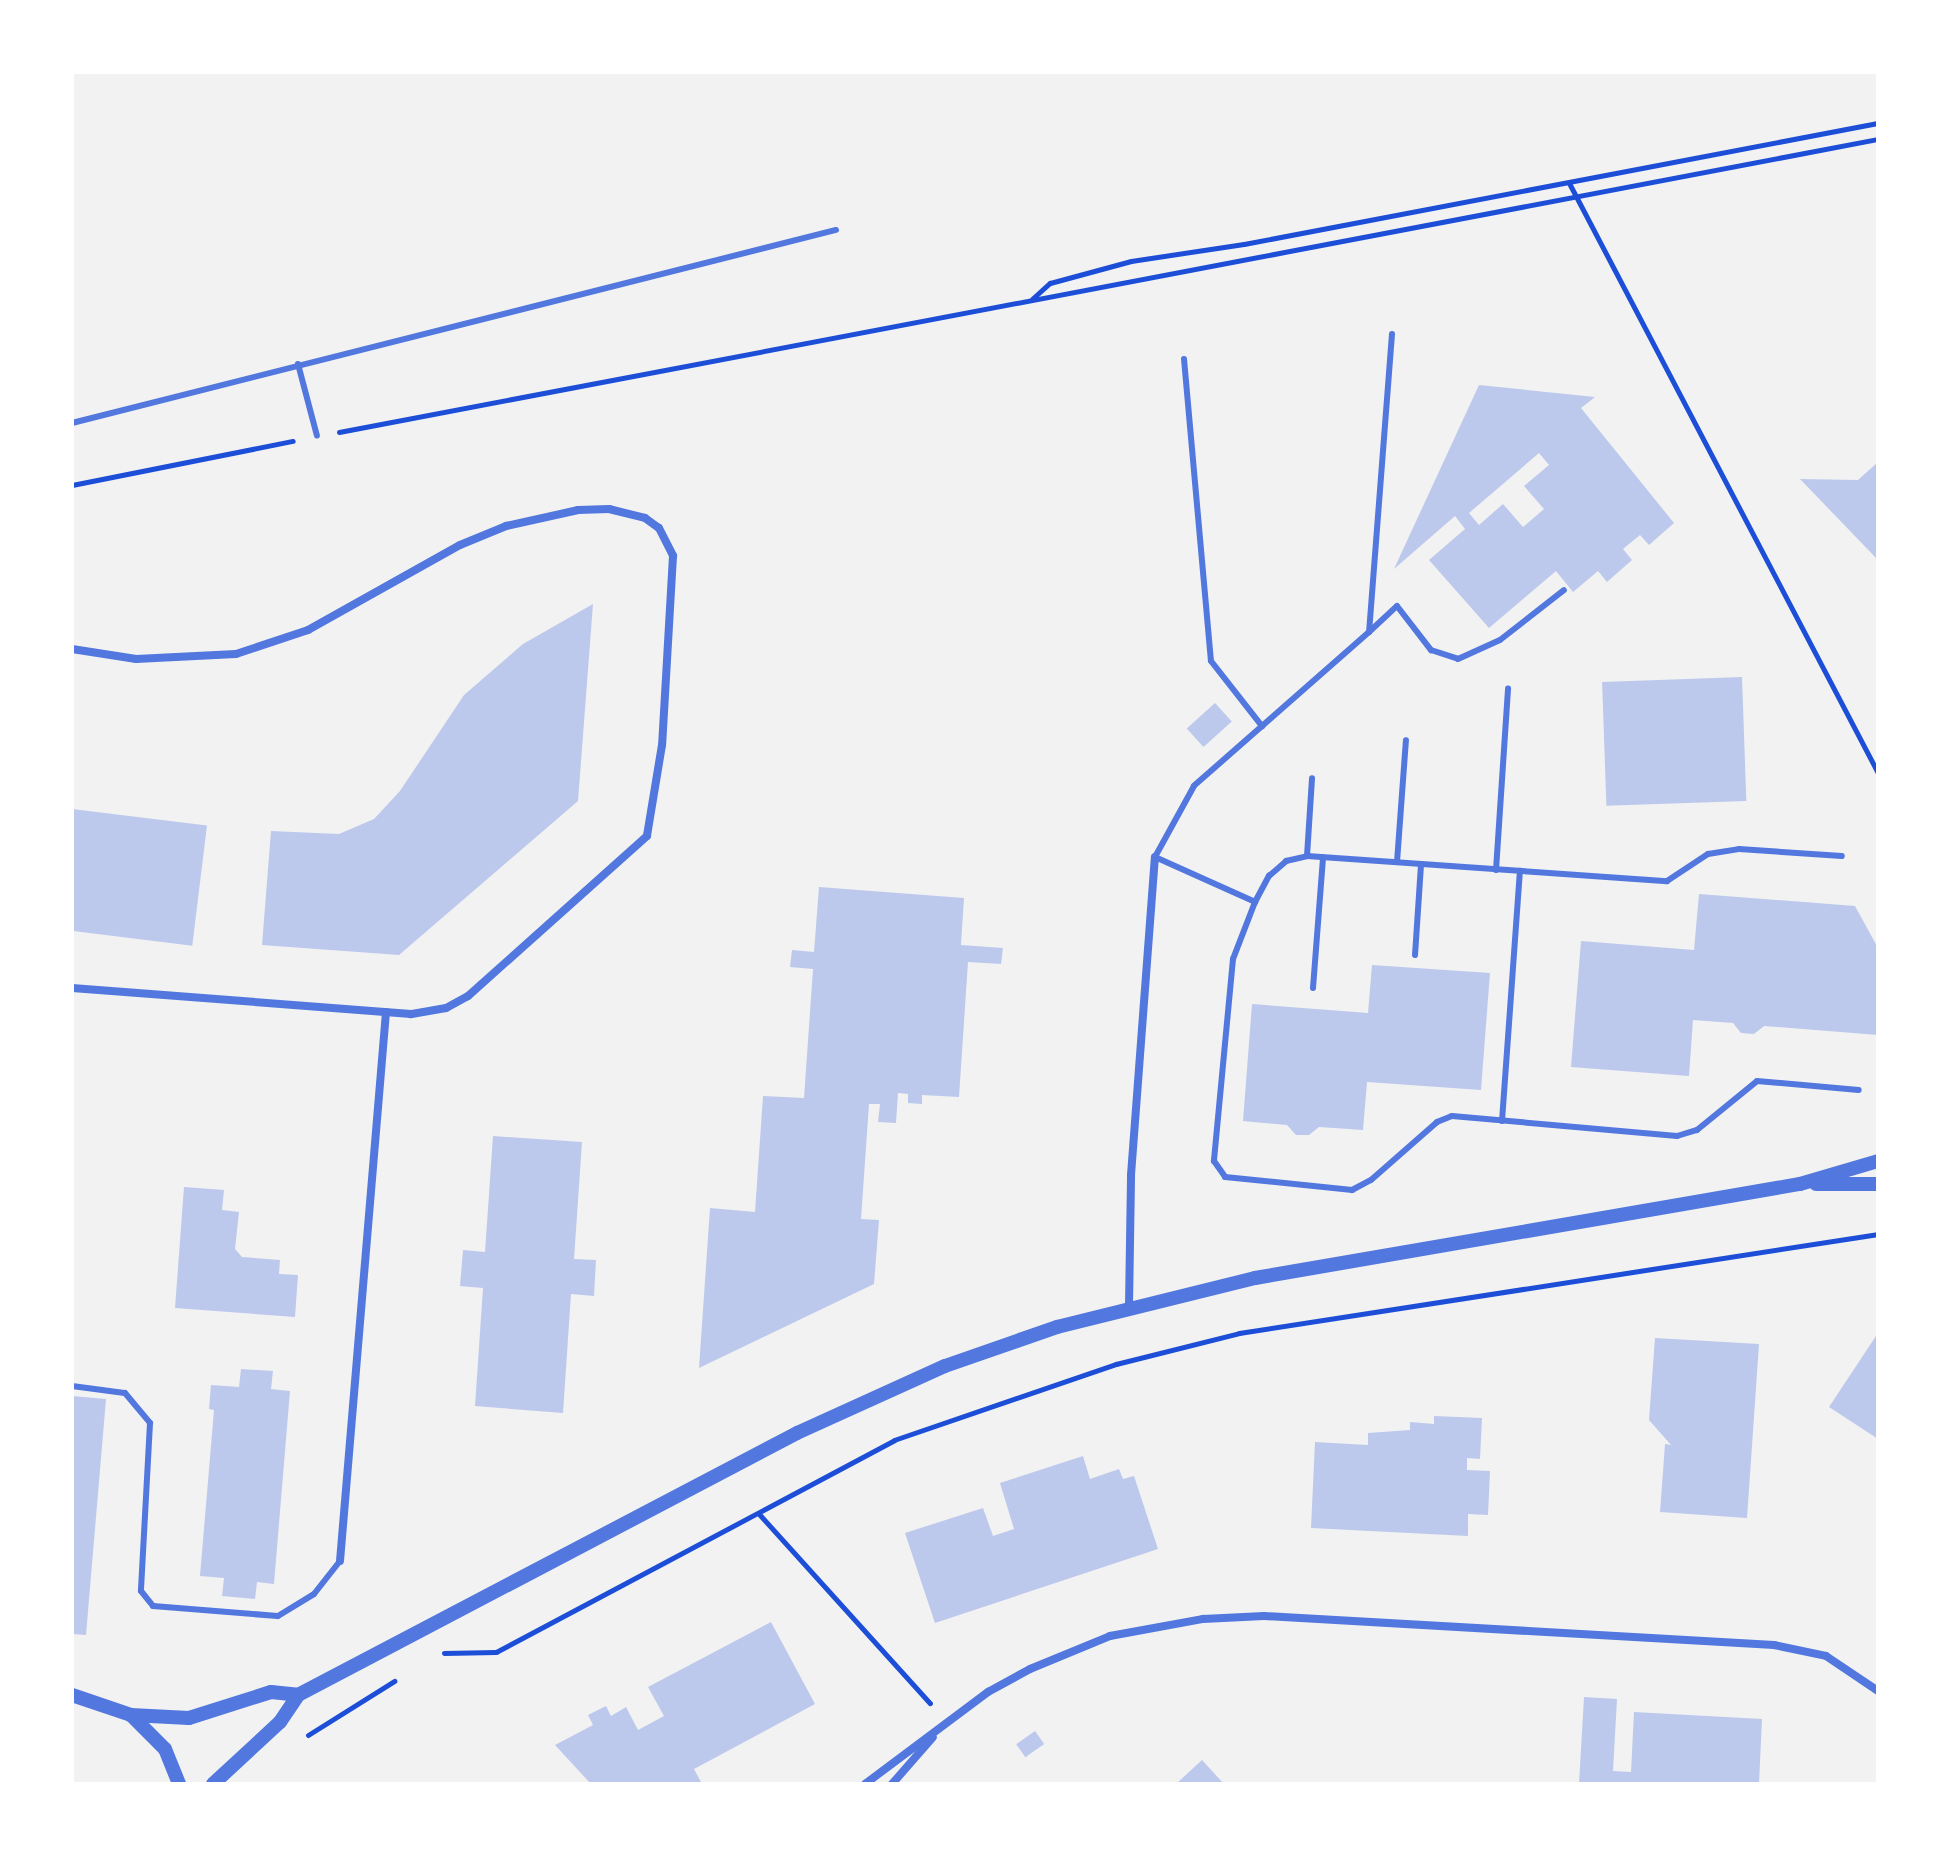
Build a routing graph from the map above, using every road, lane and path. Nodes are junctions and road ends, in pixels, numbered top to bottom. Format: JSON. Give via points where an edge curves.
{"nodes":[{"id":1,"x":1878,"y":123,"type":"edge"},
{"id":2,"x":1878,"y":139,"type":"edge"},
{"id":3,"x":1569,"y":183,"type":"junction"},
{"id":4,"x":1575,"y":195,"type":"junction"},
{"id":5,"x":836,"y":230,"type":"dead end"},
{"id":6,"x":1032,"y":300,"type":"junction"},
{"id":7,"x":1392,"y":334,"type":"dead end"},
{"id":8,"x":1184,"y":359,"type":"dead end"},
{"id":9,"x":298,"y":364,"type":"junction"},
{"id":10,"x":72,"y":423,"type":"edge"},
{"id":11,"x":317,"y":436,"type":"junction"},
{"id":12,"x":72,"y":485,"type":"edge"},
{"id":13,"x":1564,"y":590,"type":"dead end"},
{"id":14,"x":1369,"y":632,"type":"junction"},
{"id":15,"x":72,"y":649,"type":"edge"},
{"id":16,"x":1508,"y":688,"type":"dead end"},
{"id":17,"x":1262,"y":726,"type":"junction"},
{"id":18,"x":1406,"y":740,"type":"dead end"},
{"id":19,"x":1878,"y":773,"type":"edge"},
{"id":20,"x":1312,"y":778,"type":"dead end"},
{"id":21,"x":1307,"y":856,"type":"junction"},
{"id":22,"x":1842,"y":856,"type":"dead end"},
{"id":23,"x":1155,"y":857,"type":"junction"},
{"id":24,"x":1323,"y":857,"type":"junction"},
{"id":25,"x":1397,"y":862,"type":"junction"},
{"id":26,"x":1421,"y":864,"type":"junction"},
{"id":27,"x":1496,"y":870,"type":"junction"},
{"id":28,"x":1520,"y":871,"type":"junction"},
{"id":29,"x":1255,"y":902,"type":"junction"},
{"id":30,"x":1415,"y":955,"type":"dead end"},
{"id":31,"x":72,"y":988,"type":"edge"},
{"id":32,"x":1313,"y":988,"type":"dead end"},
{"id":33,"x":386,"y":1012,"type":"junction"},
{"id":34,"x":1859,"y":1090,"type":"dead end"},
{"id":35,"x":1502,"y":1121,"type":"junction"},
{"id":36,"x":1878,"y":1161,"type":"edge"},
{"id":37,"x":1800,"y":1184,"type":"junction"},
{"id":38,"x":1878,"y":1184,"type":"edge"},
{"id":39,"x":1878,"y":1234,"type":"edge"},
{"id":40,"x":1129,"y":1306,"type":"junction"},
{"id":41,"x":72,"y":1386,"type":"edge"},
{"id":42,"x":759,"y":1514,"type":"junction"},
{"id":43,"x":340,"y":1561,"type":"joint"},
{"id":44,"x":438,"y":1653,"type":"dead end"},
{"id":45,"x":400,"y":1677,"type":"dead end"},
{"id":46,"x":1878,"y":1691,"type":"edge"},
{"id":47,"x":72,"y":1695,"type":"edge"},
{"id":48,"x":298,"y":1695,"type":"junction"},
{"id":49,"x":131,"y":1715,"type":"junction"},
{"id":50,"x":947,"y":1722,"type":"junction"},
{"id":51,"x":298,"y":1741,"type":"dead end"},
{"id":52,"x":179,"y":1784,"type":"edge"},
{"id":53,"x":213,"y":1784,"type":"edge"},
{"id":54,"x":865,"y":1784,"type":"edge"},
{"id":55,"x":892,"y":1784,"type":"edge"}],
"edges":[{"from":1,"to":3,"type":"path"},
{"from":2,"to":4,"type":"path"},
{"from":3,"to":4,"type":"path"},
{"from":3,"to":6,"type":"path","via":[[1131,261],[1050,283]]},
{"from":4,"to":6,"type":"path"},
{"from":4,"to":19,"type":"path"},
{"from":5,"to":9,"type":"lane"},
{"from":6,"to":11,"type":"path"},
{"from":7,"to":14,"type":"lane"},
{"from":8,"to":17,"type":"lane","via":[[1211,661]]},
{"from":9,"to":10,"type":"lane"},
{"from":9,"to":11,"type":"lane"},
{"from":11,"to":12,"type":"path"},
{"from":13,"to":14,"type":"lane","via":[[1500,640],[1458,659],[1431,650],[1397,606]]},
{"from":14,"to":17,"type":"lane"},
{"from":15,"to":33,"type":"street","via":[[136,659],[236,654],[308,630],[460,545],[506,526],[578,510],[629,512],[659,528],[674,571],[654,812],[638,849],[458,1003],[429,1012]]},
{"from":16,"to":27,"type":"lane"},
{"from":17,"to":23,"type":"lane","via":[[1194,786]]},
{"from":18,"to":25,"type":"lane"},
{"from":20,"to":21,"type":"lane"},
{"from":21,"to":24,"type":"lane"},
{"from":21,"to":29,"type":"lane","via":[[1286,861],[1269,876]]},
{"from":22,"to":28,"type":"lane","via":[[1739,849],[1708,854],[1667,881]]},
{"from":23,"to":29,"type":"lane"},
{"from":23,"to":40,"type":"street","via":[[1131,1175]]},
{"from":24,"to":25,"type":"lane"},
{"from":24,"to":32,"type":"lane"},
{"from":25,"to":26,"type":"lane"},
{"from":26,"to":27,"type":"lane"},
{"from":26,"to":30,"type":"lane"},
{"from":27,"to":28,"type":"lane"},
{"from":28,"to":35,"type":"lane"},
{"from":29,"to":35,"type":"lane","via":[[1233,959],[1214,1161],[1225,1177],[1352,1190],[1371,1180],[1437,1122],[1452,1116]]},
{"from":31,"to":33,"type":"street"},
{"from":33,"to":43,"type":"street"},
{"from":34,"to":35,"type":"lane","via":[[1757,1081],[1697,1130],[1677,1136]]},
{"from":36,"to":37,"type":"street"},
{"from":37,"to":38,"type":"street"},
{"from":37,"to":40,"type":"street","via":[[1255,1278]]},
{"from":39,"to":42,"type":"path","via":[[1224,1337],[1116,1364],[894,1440]]},
{"from":40,"to":48,"type":"street","via":[[945,1366],[797,1433]]},
{"from":41,"to":43,"type":"lane","via":[[125,1393],[150,1423],[141,1591],[153,1606],[278,1616],[314,1594]]},
{"from":42,"to":44,"type":"path","via":[[496,1652]]},
{"from":42,"to":50,"type":"path"},
{"from":45,"to":51,"type":"path"},
{"from":46,"to":50,"type":"street","via":[[1826,1656],[1774,1645],[1264,1616],[1190,1620],[1110,1636],[1030,1669]]},
{"from":47,"to":49,"type":"street"},
{"from":48,"to":49,"type":"street","via":[[271,1692],[189,1718]]},
{"from":48,"to":53,"type":"street","via":[[280,1722]]},
{"from":49,"to":52,"type":"street","via":[[165,1749]]},
{"from":50,"to":54,"type":"street"},
{"from":50,"to":55,"type":"street"}]}
